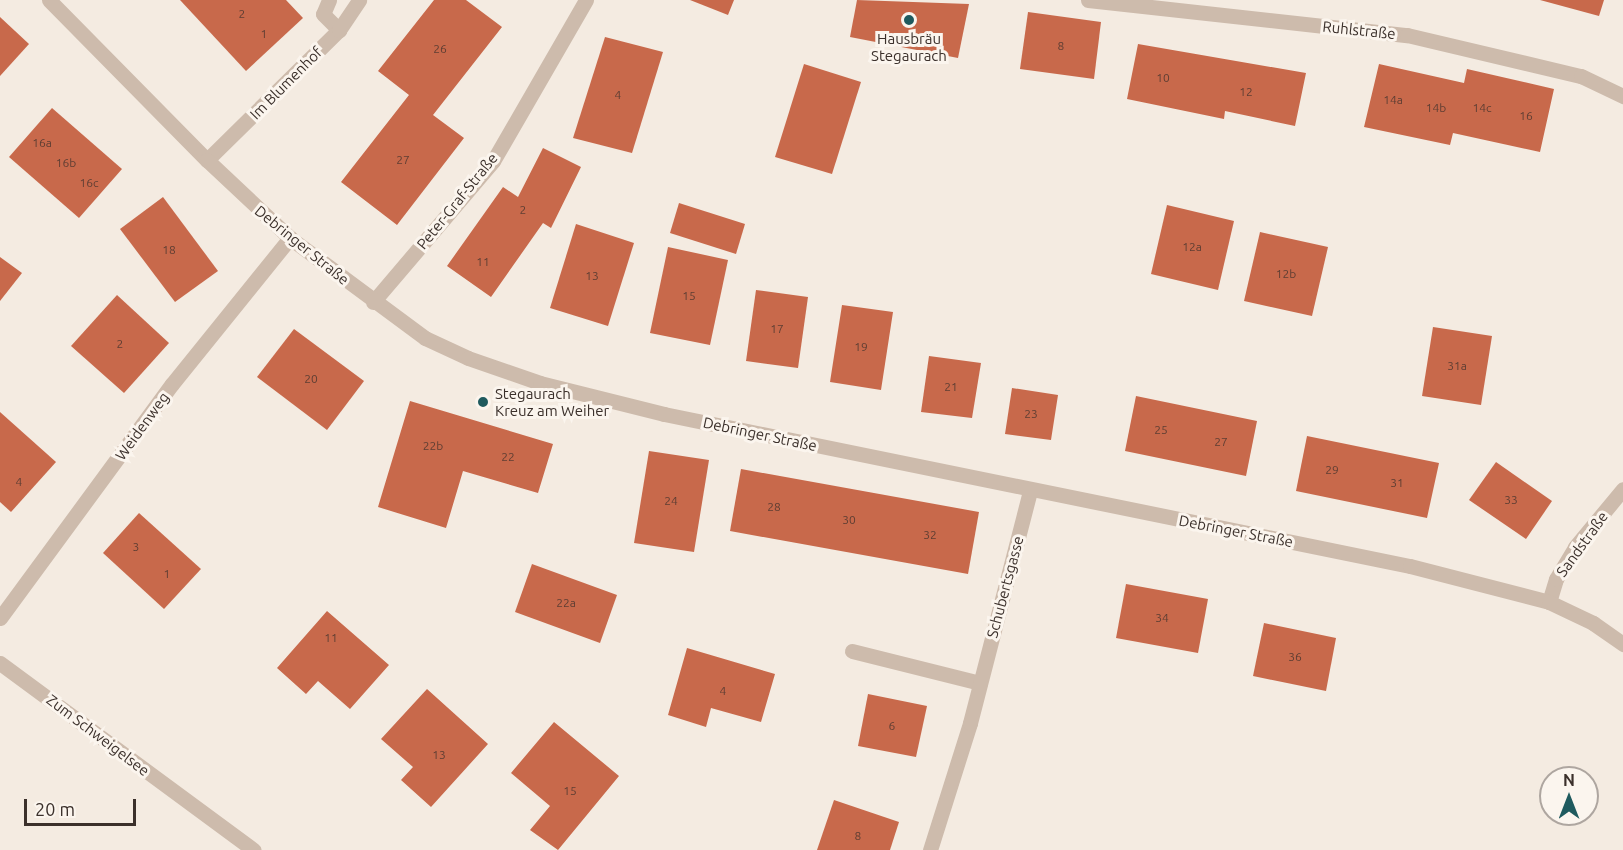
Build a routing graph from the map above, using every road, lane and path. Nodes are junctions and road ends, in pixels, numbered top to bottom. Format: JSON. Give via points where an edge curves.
{"nodes":[{"id":1,"x":49,"y":0,"type":"edge"},
{"id":2,"x":329,"y":0,"type":"edge"},
{"id":3,"x":359,"y":0,"type":"edge"},
{"id":4,"x":586,"y":0,"type":"edge"},
{"id":5,"x":1088,"y":0,"type":"edge"},
{"id":6,"x":339,"y":30,"type":"junction"},
{"id":7,"x":1623,"y":96,"type":"edge"},
{"id":8,"x":207,"y":160,"type":"junction"},
{"id":9,"x":290,"y":238,"type":"junction"},
{"id":10,"x":373,"y":302,"type":"junction"},
{"id":11,"x":1623,"y":489,"type":"edge"},
{"id":12,"x":1030,"y":491,"type":"junction"},
{"id":13,"x":1549,"y":602,"type":"junction"},
{"id":14,"x":0,"y":618,"type":"edge"},
{"id":15,"x":1623,"y":644,"type":"edge"},
{"id":16,"x":852,"y":651,"type":"dead end"},
{"id":17,"x":0,"y":663,"type":"edge"},
{"id":18,"x":980,"y":683,"type":"junction"},
{"id":19,"x":254,"y":850,"type":"edge"},
{"id":20,"x":930,"y":850,"type":"edge"}],
"edges":[{"from":1,"to":8,"type":"street","name":"Debringer Straße"},
{"from":2,"to":6,"type":"street","via":[[323,14]]},
{"from":3,"to":6,"type":"street","name":"Im Blumenhof"},
{"from":4,"to":10,"type":"street","name":"Peter-Graf-Straße","via":[[493,161]]},
{"from":5,"to":7,"type":"street","name":"Ruhlstraße","via":[[1407,35],[1581,76]]},
{"from":6,"to":8,"type":"street","name":"Im Blumenhof"},
{"from":8,"to":9,"type":"street","name":"Debringer Straße"},
{"from":9,"to":10,"type":"street","name":"Debringer Straße"},
{"from":9,"to":14,"type":"street","name":"Weidenweg","via":[[172,384]]},
{"from":10,"to":12,"type":"street","name":"Debringer Straße","via":[[425,338],[540,383],[664,414]]},
{"from":11,"to":13,"type":"street","name":"Sandstraße","via":[[1575,547],[1556,579]]},
{"from":12,"to":13,"type":"street","name":"Debringer Straße","via":[[1410,566]]},
{"from":12,"to":18,"type":"street","name":"Schubertsgasse"},
{"from":13,"to":15,"type":"street","name":"Debringer Straße","via":[[1593,623]]},
{"from":16,"to":18,"type":"street"},
{"from":17,"to":19,"type":"street","name":"Zum Schweigelsee"},
{"from":18,"to":20,"type":"street","name":"Schubertsgasse"}]}
